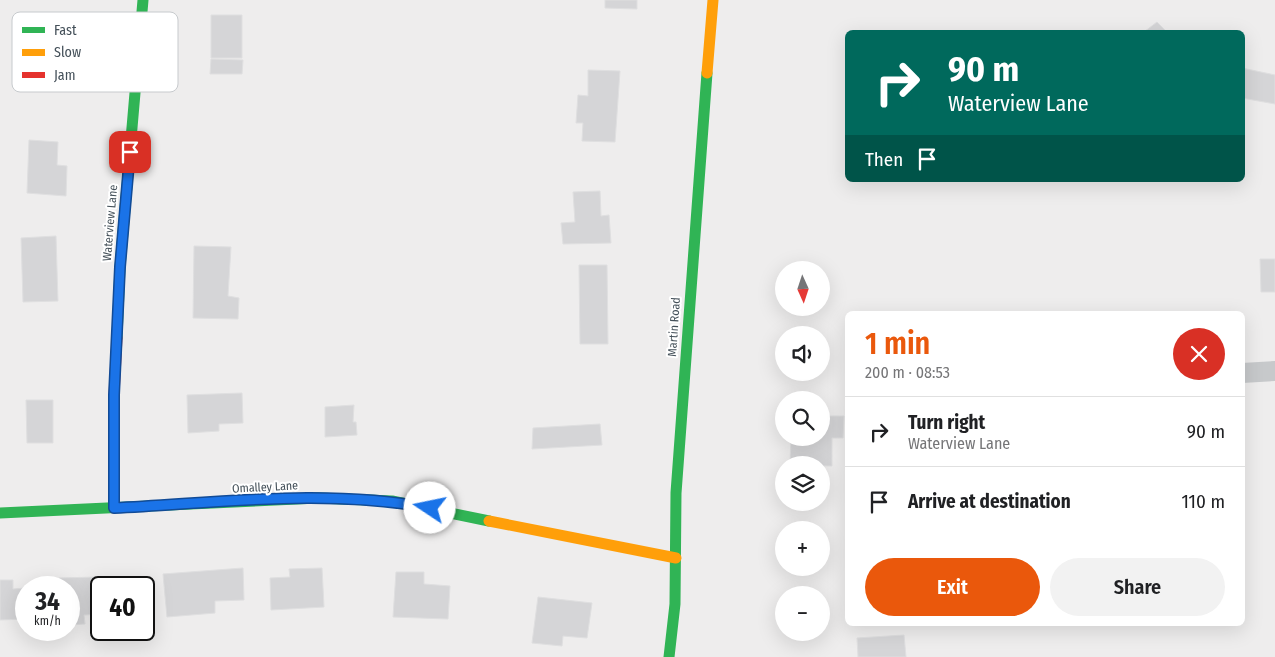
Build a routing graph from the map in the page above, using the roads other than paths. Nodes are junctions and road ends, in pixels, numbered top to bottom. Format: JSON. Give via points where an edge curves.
{"nodes":[{"id":1,"x":713,"y":0,"type":"edge"},
{"id":2,"x":135,"y":92,"type":"edge"},
{"id":3,"x":1275,"y":371,"type":"edge"},
{"id":4,"x":1245,"y":373,"type":"edge"},
{"id":5,"x":114,"y":508,"type":"junction"},
{"id":6,"x":0,"y":513,"type":"edge"},
{"id":7,"x":676,"y":558,"type":"junction"},
{"id":8,"x":669,"y":657,"type":"edge"}],
"edges":[{"from":1,"to":7,"type":"street","name":"Martin Road","via":[[676,493]]},
{"from":2,"to":5,"type":"street","name":"Waterview Lane","via":[[120,267],[114,395]]},
{"from":3,"to":4,"type":"street"},
{"from":5,"to":6,"type":"street","name":"Omalley Lane"},
{"from":5,"to":7,"type":"street","name":"Omalley Lane","via":[[318,498],[392,501]]},
{"from":7,"to":8,"type":"street","name":"Martin Road"}]}
